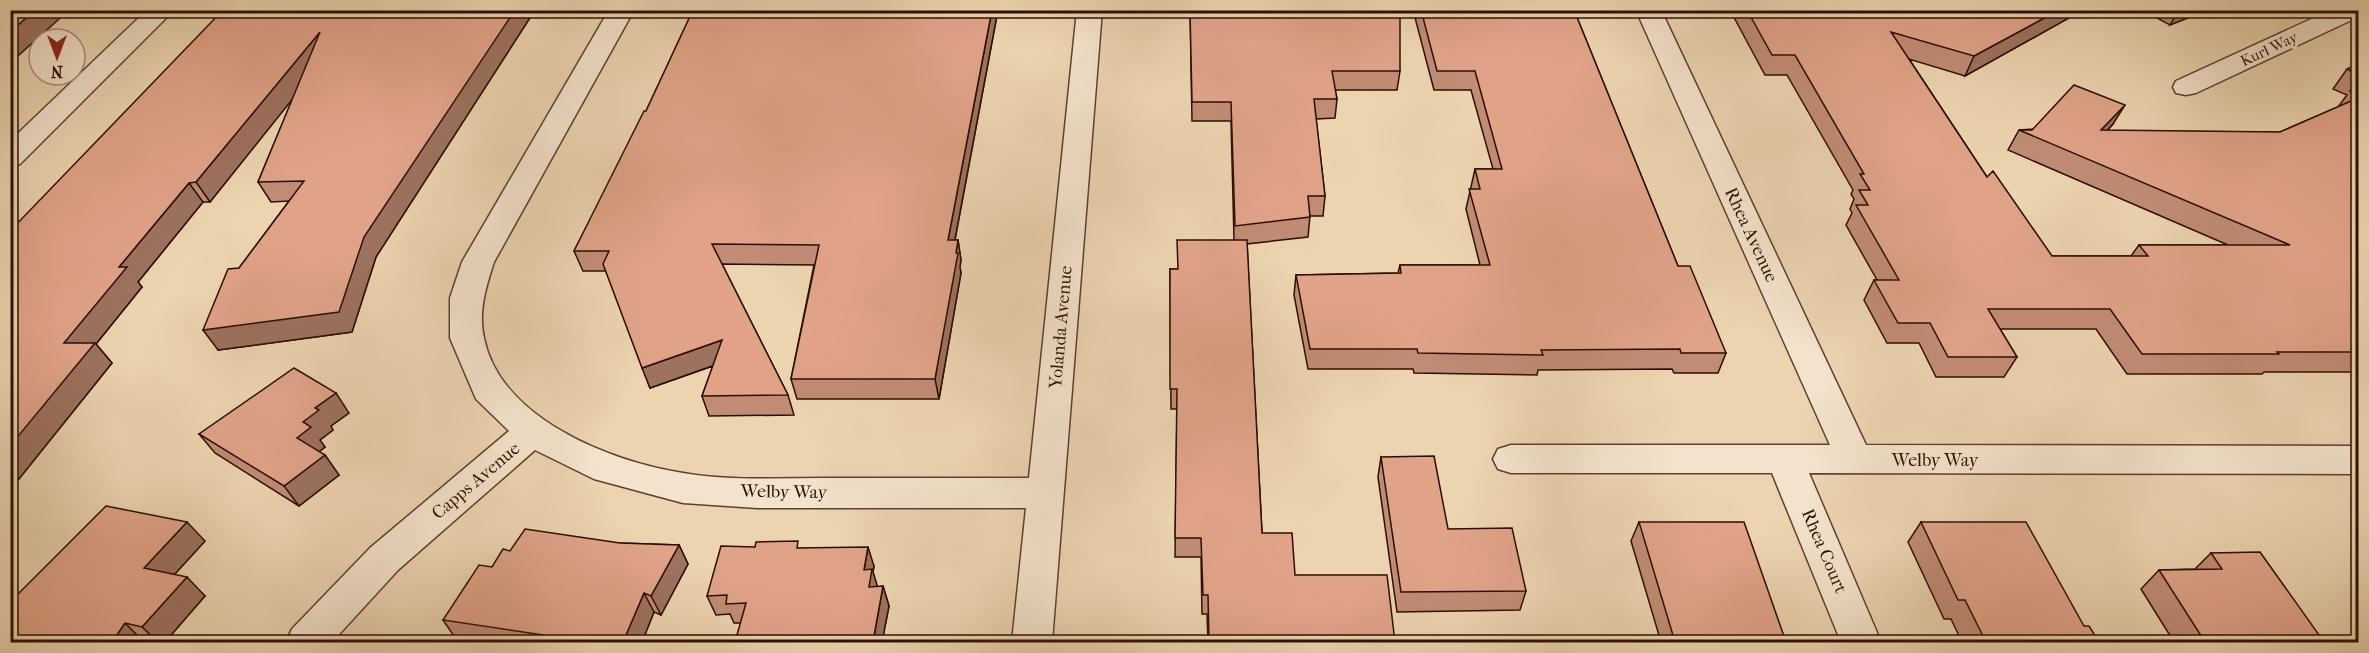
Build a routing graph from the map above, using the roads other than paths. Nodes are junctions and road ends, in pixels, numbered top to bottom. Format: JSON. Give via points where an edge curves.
{"nodes":[{"id":1,"x":162,"y":10,"type":"edge"},
{"id":2,"x":622,"y":10,"type":"edge"},
{"id":3,"x":1090,"y":10,"type":"edge"},
{"id":4,"x":1648,"y":10,"type":"edge"},
{"id":5,"x":2353,"y":10,"type":"edge"},
{"id":6,"x":2186,"y":87,"type":"dead end"},
{"id":7,"x":10,"y":158,"type":"edge"},
{"id":8,"x":532,"y":432,"type":"junction"},
{"id":9,"x":1511,"y":459,"type":"dead end"},
{"id":10,"x":1785,"y":460,"type":"junction"},
{"id":11,"x":1855,"y":460,"type":"junction"},
{"id":12,"x":2358,"y":460,"type":"edge"},
{"id":13,"x":1046,"y":493,"type":"junction"},
{"id":14,"x":306,"y":642,"type":"edge"},
{"id":15,"x":1032,"y":642,"type":"edge"},
{"id":16,"x":1861,"y":642,"type":"edge"}],
"edges":[{"from":1,"to":7,"type":"street"},
{"from":2,"to":8,"type":"street","name":"Capps Avenue","via":[[478,262],[466,298],[467,338],[488,390]]},
{"from":3,"to":13,"type":"street","name":"Yolanda Avenue"},
{"from":4,"to":11,"type":"street","name":"Rhea Avenue"},
{"from":5,"to":6,"type":"street","name":"Kurl Way"},
{"from":8,"to":13,"type":"street","name":"Welby Way","via":[[607,470],[683,488],[757,493]]},
{"from":8,"to":14,"type":"street","name":"Capps Avenue","via":[[384,559]]},
{"from":9,"to":10,"type":"street","name":"Welby Way"},
{"from":10,"to":11,"type":"street","name":"Welby Way"},
{"from":10,"to":16,"type":"street","name":"Rhea Court"},
{"from":11,"to":12,"type":"street","name":"Welby Way"},
{"from":13,"to":15,"type":"street","name":"Yolanda Avenue"}]}
